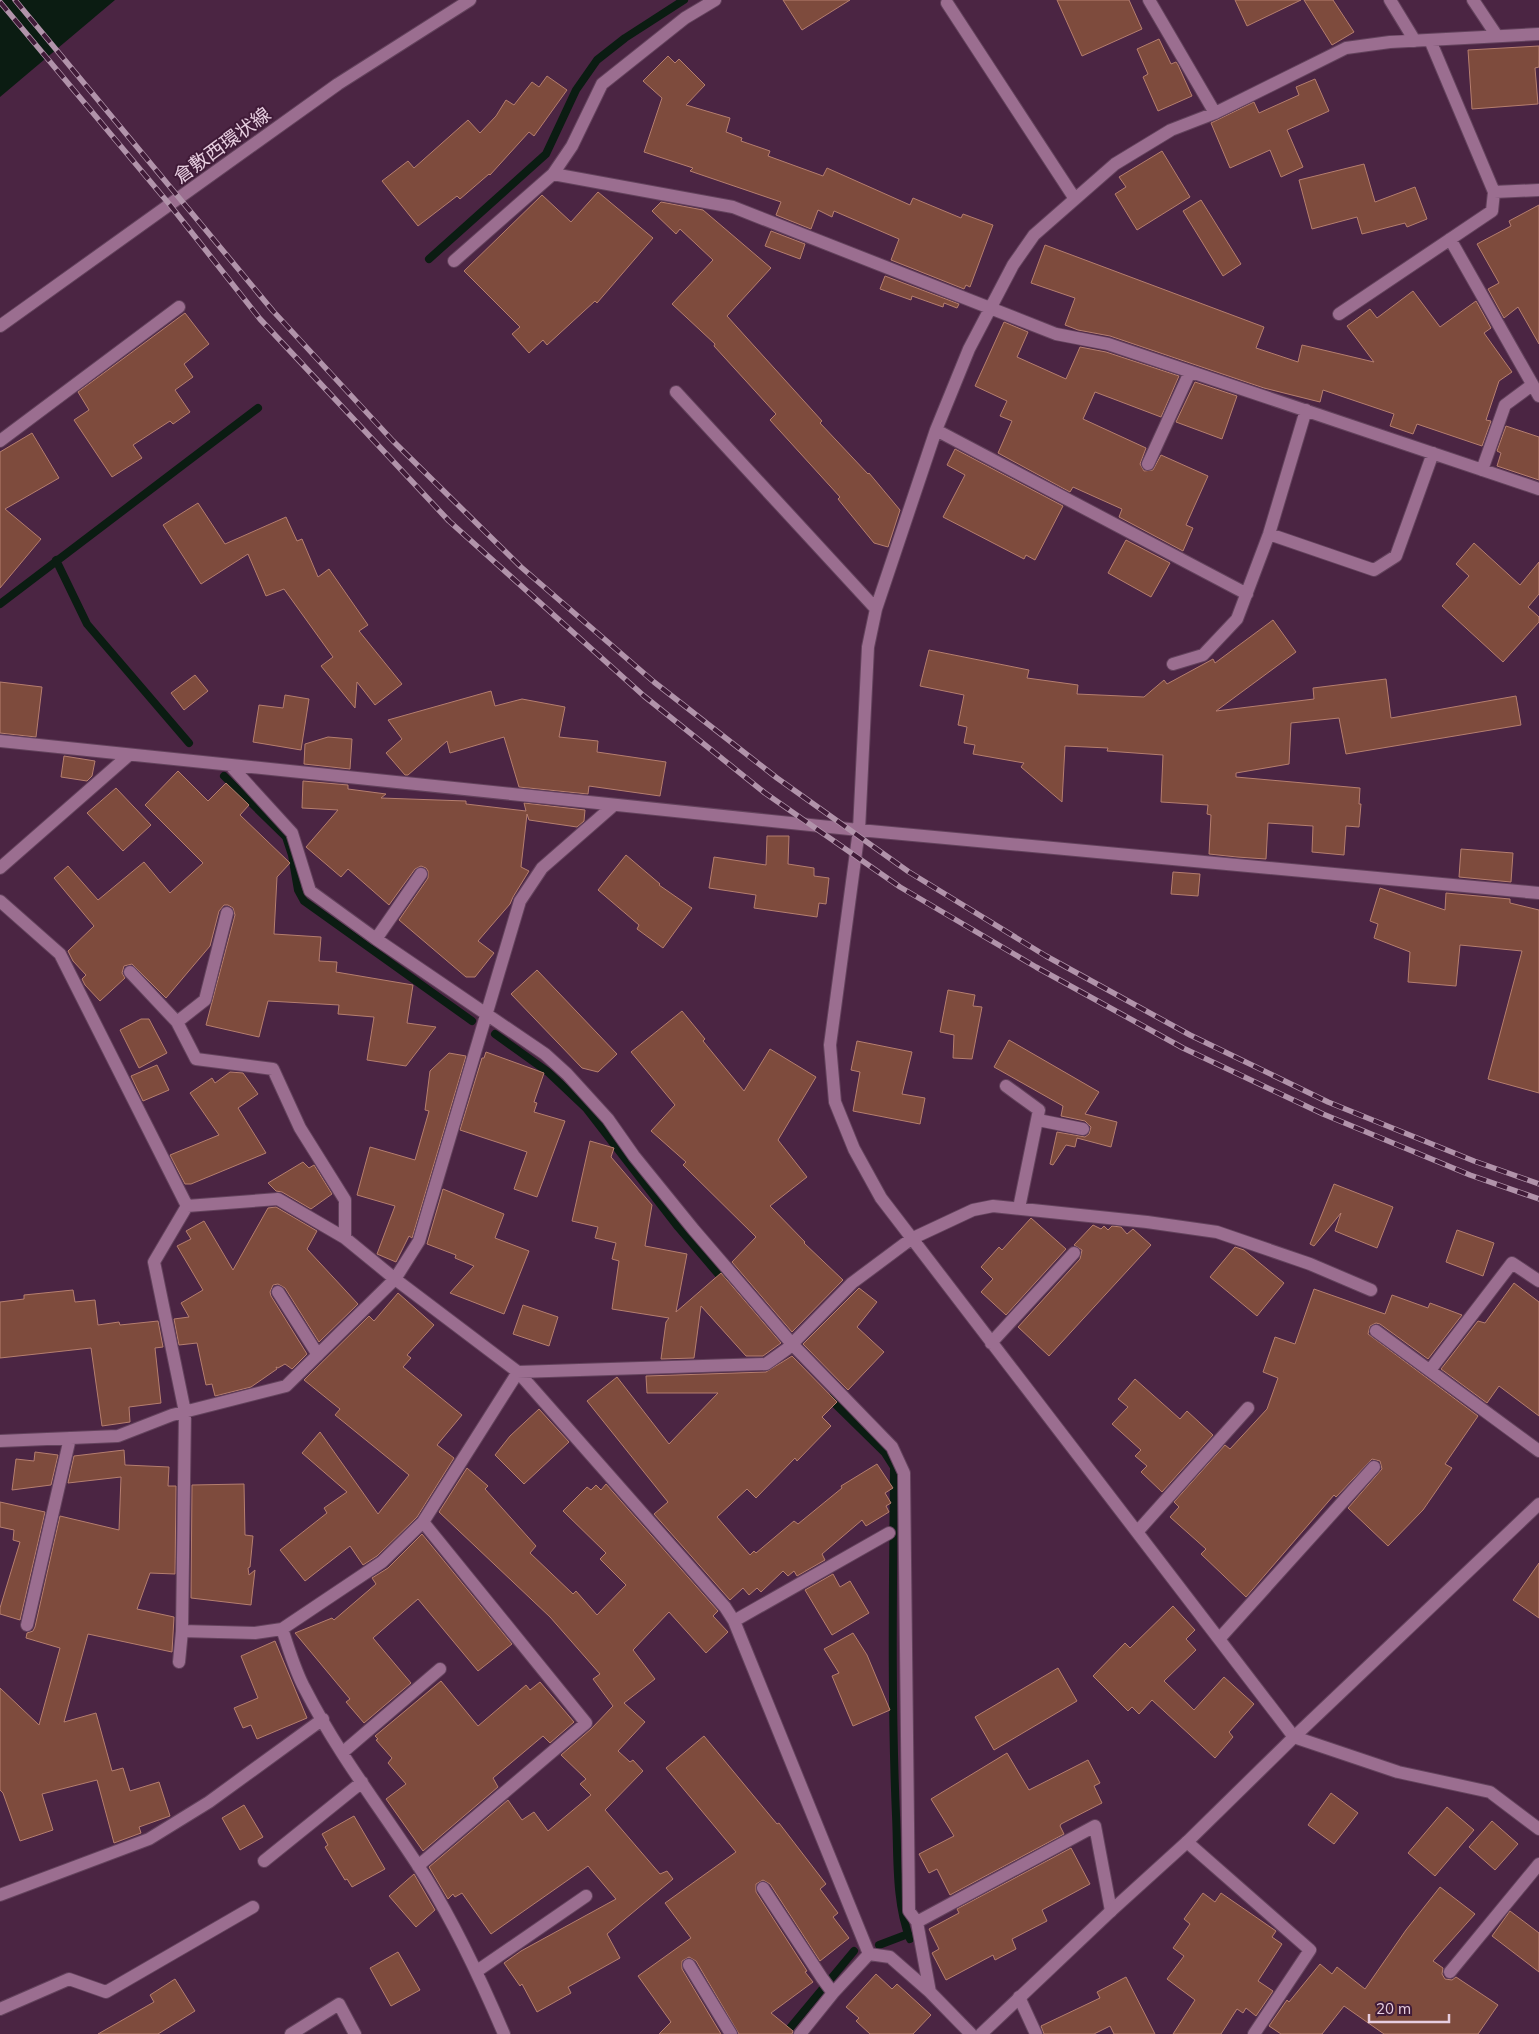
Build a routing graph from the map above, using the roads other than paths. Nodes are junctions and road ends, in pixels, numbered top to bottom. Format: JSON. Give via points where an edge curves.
{"nodes":[{"id":1,"x":470,"y":0,"type":"edge"},
{"id":2,"x":714,"y":0,"type":"edge"},
{"id":3,"x":1149,"y":0,"type":"edge"},
{"id":4,"x":1390,"y":0,"type":"edge"},
{"id":5,"x":1473,"y":0,"type":"edge"},
{"id":6,"x":948,"y":3,"type":"dead end"},
{"id":7,"x":1539,"y":34,"type":"edge"},
{"id":8,"x":1497,"y":36,"type":"junction"},
{"id":9,"x":1430,"y":40,"type":"junction"},
{"id":10,"x":1415,"y":41,"type":"junction"},
{"id":11,"x":1215,"y":113,"type":"junction"},
{"id":12,"x":553,"y":174,"type":"junction"},
{"id":13,"x":1539,"y":190,"type":"edge"},
{"id":14,"x":1494,"y":192,"type":"junction"},
{"id":15,"x":1074,"y":199,"type":"junction"},
{"id":16,"x":1450,"y":239,"type":"junction"},
{"id":17,"x":454,"y":262,"type":"dead end"},
{"id":18,"x":990,"y":306,"type":"junction"},
{"id":19,"x":179,"y":307,"type":"dead end"},
{"id":20,"x":1339,"y":314,"type":"dead end"},
{"id":21,"x":0,"y":326,"type":"edge"},
{"id":22,"x":1190,"y":372,"type":"junction"},
{"id":23,"x":1536,"y":390,"type":"edge"},
{"id":24,"x":676,"y":392,"type":"dead end"},
{"id":25,"x":1306,"y":410,"type":"junction"},
{"id":26,"x":936,"y":430,"type":"junction"},
{"id":27,"x":0,"y":441,"type":"edge"},
{"id":28,"x":1433,"y":453,"type":"junction"},
{"id":29,"x":1148,"y":464,"type":"dead end"},
{"id":30,"x":1482,"y":470,"type":"junction"},
{"id":31,"x":1539,"y":488,"type":"edge"},
{"id":32,"x":1269,"y":534,"type":"junction"},
{"id":33,"x":1246,"y":594,"type":"junction"},
{"id":34,"x":876,"y":609,"type":"junction"},
{"id":35,"x":1173,"y":664,"type":"dead end"},
{"id":36,"x":0,"y":741,"type":"edge"},
{"id":37,"x":128,"y":755,"type":"junction"},
{"id":38,"x":230,"y":765,"type":"junction"},
{"id":39,"x":614,"y":805,"type":"junction"},
{"id":40,"x":859,"y":830,"type":"junction"},
{"id":41,"x":0,"y":868,"type":"edge"},
{"id":42,"x":422,"y":874,"type":"dead end"},
{"id":43,"x":1539,"y":893,"type":"edge"},
{"id":44,"x":0,"y":901,"type":"edge"},
{"id":45,"x":227,"y":913,"type":"dead end"},
{"id":46,"x":376,"y":939,"type":"junction"},
{"id":47,"x":130,"y":972,"type":"dead end"},
{"id":48,"x":487,"y":1013,"type":"junction"},
{"id":49,"x":177,"y":1022,"type":"junction"},
{"id":50,"x":1006,"y":1086,"type":"dead end"},
{"id":51,"x":1038,"y":1120,"type":"junction"},
{"id":52,"x":1083,"y":1129,"type":"dead end"},
{"id":53,"x":187,"y":1206,"type":"junction"},
{"id":54,"x":1019,"y":1208,"type":"junction"},
{"id":55,"x":345,"y":1238,"type":"junction"},
{"id":56,"x":911,"y":1239,"type":"junction"},
{"id":57,"x":1074,"y":1253,"type":"dead end"},
{"id":58,"x":395,"y":1279,"type":"junction"},
{"id":59,"x":1539,"y":1281,"type":"edge"},
{"id":60,"x":1371,"y":1290,"type":"dead end"},
{"id":61,"x":278,"y":1292,"type":"dead end"},
{"id":62,"x":1376,"y":1331,"type":"dead end"},
{"id":63,"x":991,"y":1343,"type":"junction"},
{"id":64,"x":787,"y":1349,"type":"junction"},
{"id":65,"x":318,"y":1355,"type":"junction"},
{"id":66,"x":1430,"y":1370,"type":"junction"},
{"id":67,"x":518,"y":1372,"type":"junction"},
{"id":68,"x":1248,"y":1408,"type":"dead end"},
{"id":69,"x":185,"y":1412,"type":"junction"},
{"id":70,"x":70,"y":1438,"type":"junction"},
{"id":71,"x":0,"y":1441,"type":"edge"},
{"id":72,"x":1539,"y":1451,"type":"edge"},
{"id":73,"x":1374,"y":1467,"type":"dead end"},
{"id":74,"x":1539,"y":1504,"type":"edge"},
{"id":75,"x":423,"y":1522,"type":"junction"},
{"id":76,"x":1137,"y":1532,"type":"junction"},
{"id":77,"x":889,"y":1533,"type":"dead end"},
{"id":78,"x":734,"y":1621,"type":"junction"},
{"id":79,"x":27,"y":1624,"type":"dead end"},
{"id":80,"x":282,"y":1629,"type":"junction"},
{"id":81,"x":182,"y":1631,"type":"junction"},
{"id":82,"x":1219,"y":1639,"type":"junction"},
{"id":83,"x":179,"y":1662,"type":"dead end"},
{"id":84,"x":440,"y":1669,"type":"dead end"},
{"id":85,"x":322,"y":1719,"type":"junction"},
{"id":86,"x":1294,"y":1737,"type":"junction"},
{"id":87,"x":342,"y":1752,"type":"junction"},
{"id":88,"x":362,"y":1782,"type":"junction"},
{"id":89,"x":1539,"y":1829,"type":"edge"},
{"id":90,"x":1187,"y":1842,"type":"junction"},
{"id":91,"x":264,"y":1861,"type":"dead end"},
{"id":92,"x":1539,"y":1864,"type":"edge"},
{"id":93,"x":418,"y":1866,"type":"junction"},
{"id":94,"x":763,"y":1888,"type":"dead end"},
{"id":95,"x":0,"y":1895,"type":"edge"},
{"id":96,"x":586,"y":1896,"type":"dead end"},
{"id":97,"x":253,"y":1907,"type":"dead end"},
{"id":98,"x":1111,"y":1910,"type":"junction"},
{"id":99,"x":917,"y":1922,"type":"junction"},
{"id":100,"x":869,"y":1954,"type":"junction"},
{"id":101,"x":689,"y":1965,"type":"dead end"},
{"id":102,"x":477,"y":1971,"type":"junction"},
{"id":103,"x":1450,"y":1972,"type":"dead end"},
{"id":104,"x":828,"y":1986,"type":"junction"},
{"id":105,"x":930,"y":1992,"type":"junction"},
{"id":106,"x":1019,"y":1997,"type":"junction"},
{"id":107,"x":0,"y":2009,"type":"edge"},
{"id":108,"x":291,"y":2034,"type":"edge"},
{"id":109,"x":355,"y":2034,"type":"edge"},
{"id":110,"x":504,"y":2034,"type":"edge"},
{"id":111,"x":732,"y":2034,"type":"edge"},
{"id":112,"x":800,"y":2034,"type":"edge"},
{"id":113,"x":972,"y":2034,"type":"edge"},
{"id":114,"x":981,"y":2034,"type":"edge"},
{"id":115,"x":1036,"y":2034,"type":"edge"},
{"id":116,"x":1254,"y":2034,"type":"edge"}],
"edges":[{"from":1,"to":21,"type":"street","name":"倉敷西環状線","via":[[338,84]]},
{"from":2,"to":12,"type":"street","via":[[685,18],[602,84],[572,146]]},
{"from":3,"to":11,"type":"street"},
{"from":4,"to":10,"type":"street"},
{"from":5,"to":8,"type":"street"},
{"from":6,"to":15,"type":"street"},
{"from":7,"to":8,"type":"street"},
{"from":8,"to":9,"type":"street"},
{"from":9,"to":10,"type":"street"},
{"from":9,"to":14,"type":"street"},
{"from":10,"to":11,"type":"street","via":[[1346,48]]},
{"from":11,"to":15,"type":"street","via":[[1171,130],[1115,164]]},
{"from":12,"to":17,"type":"street"},
{"from":12,"to":18,"type":"street","via":[[733,207]]},
{"from":13,"to":14,"type":"street"},
{"from":14,"to":16,"type":"street","via":[[1492,211]]},
{"from":15,"to":18,"type":"street","via":[[1034,235]]},
{"from":16,"to":20,"type":"street"},
{"from":16,"to":23,"type":"street"},
{"from":18,"to":22,"type":"street","via":[[1056,334],[1108,344]]},
{"from":18,"to":26,"type":"street"},
{"from":19,"to":27,"type":"street"},
{"from":22,"to":25,"type":"street"},
{"from":22,"to":29,"type":"street"},
{"from":23,"to":30,"type":"street","via":[[1505,405]]},
{"from":24,"to":34,"type":"street"},
{"from":25,"to":28,"type":"street"},
{"from":25,"to":32,"type":"street"},
{"from":26,"to":33,"type":"street"},
{"from":26,"to":34,"type":"street"},
{"from":28,"to":30,"type":"street"},
{"from":28,"to":32,"type":"street","via":[[1396,556],[1374,570]]},
{"from":30,"to":31,"type":"street"},
{"from":32,"to":33,"type":"street"},
{"from":33,"to":35,"type":"street","via":[[1237,619],[1203,655]]},
{"from":34,"to":40,"type":"street","via":[[868,647]]},
{"from":36,"to":37,"type":"street"},
{"from":37,"to":38,"type":"street"},
{"from":37,"to":41,"type":"street"},
{"from":38,"to":39,"type":"street"},
{"from":38,"to":46,"type":"street","via":[[292,834],[310,891]]},
{"from":39,"to":40,"type":"street"},
{"from":39,"to":48,"type":"street","via":[[542,868],[520,901]]},
{"from":40,"to":43,"type":"street"},
{"from":40,"to":56,"type":"street","via":[[830,1045],[835,1102],[872,1182]]},
{"from":42,"to":46,"type":"street"},
{"from":44,"to":53,"type":"street","via":[[60,954]]},
{"from":45,"to":49,"type":"street","via":[[205,1000]]},
{"from":46,"to":48,"type":"street"},
{"from":47,"to":49,"type":"street"},
{"from":48,"to":58,"type":"street","via":[[419,1241]]},
{"from":48,"to":64,"type":"street","via":[[545,1054],[608,1119]]},
{"from":49,"to":55,"type":"street","via":[[196,1059],[273,1069],[300,1128],[345,1200]]},
{"from":50,"to":51,"type":"street","via":[[1039,1110]]},
{"from":51,"to":52,"type":"street"},
{"from":51,"to":54,"type":"street"},
{"from":53,"to":55,"type":"street","via":[[278,1199]]},
{"from":53,"to":69,"type":"street","via":[[154,1262]]},
{"from":54,"to":56,"type":"street","via":[[993,1206],[972,1210]]},
{"from":54,"to":60,"type":"street","via":[[1217,1232],[1310,1264]]},
{"from":55,"to":58,"type":"street"},
{"from":56,"to":63,"type":"street"},
{"from":56,"to":64,"type":"street","via":[[852,1282]]},
{"from":57,"to":63,"type":"street"},
{"from":58,"to":65,"type":"street"},
{"from":58,"to":67,"type":"street"},
{"from":59,"to":66,"type":"street","via":[[1512,1263]]},
{"from":61,"to":65,"type":"street"},
{"from":62,"to":66,"type":"street"},
{"from":63,"to":76,"type":"street"},
{"from":64,"to":67,"type":"street","via":[[766,1364]]},
{"from":64,"to":99,"type":"street","via":[[892,1447],[904,1473],[909,1911]]},
{"from":65,"to":69,"type":"street","via":[[286,1386]]},
{"from":66,"to":72,"type":"street"},
{"from":67,"to":75,"type":"street"},
{"from":67,"to":78,"type":"street","via":[[725,1606]]},
{"from":68,"to":76,"type":"street"},
{"from":69,"to":70,"type":"street","via":[[118,1436]]},
{"from":69,"to":81,"type":"street"},
{"from":70,"to":71,"type":"street"},
{"from":70,"to":79,"type":"street"},
{"from":73,"to":82,"type":"street"},
{"from":74,"to":86,"type":"street"},
{"from":75,"to":80,"type":"street","via":[[382,1562]]},
{"from":75,"to":93,"type":"street","via":[[586,1723]]},
{"from":76,"to":82,"type":"street"},
{"from":77,"to":78,"type":"street"},
{"from":78,"to":100,"type":"street"},
{"from":80,"to":81,"type":"street","via":[[254,1633]]},
{"from":80,"to":85,"type":"street","via":[[304,1688]]},
{"from":81,"to":83,"type":"street"},
{"from":82,"to":86,"type":"street"},
{"from":84,"to":87,"type":"street"},
{"from":85,"to":87,"type":"street"},
{"from":85,"to":95,"type":"street","via":[[208,1802],[149,1839]]},
{"from":86,"to":89,"type":"street","via":[[1398,1772],[1490,1792]]},
{"from":86,"to":90,"type":"street"},
{"from":87,"to":88,"type":"street"},
{"from":88,"to":91,"type":"street"},
{"from":88,"to":93,"type":"street"},
{"from":90,"to":98,"type":"street"},
{"from":90,"to":116,"type":"street","via":[[1310,1950]]},
{"from":92,"to":103,"type":"street"},
{"from":93,"to":102,"type":"street"},
{"from":94,"to":104,"type":"street"},
{"from":96,"to":102,"type":"street"},
{"from":97,"to":107,"type":"street","via":[[106,1992],[70,1979]]},
{"from":98,"to":99,"type":"street","via":[[1095,1826]]},
{"from":98,"to":106,"type":"street"},
{"from":99,"to":105,"type":"street"},
{"from":100,"to":104,"type":"street"},
{"from":100,"to":105,"type":"street","via":[[890,1957]]},
{"from":101,"to":111,"type":"street"},
{"from":102,"to":110,"type":"street"},
{"from":104,"to":112,"type":"street"},
{"from":105,"to":113,"type":"street"},
{"from":106,"to":114,"type":"street"},
{"from":106,"to":115,"type":"street"},
{"from":108,"to":109,"type":"street","via":[[339,2004]]}]}
